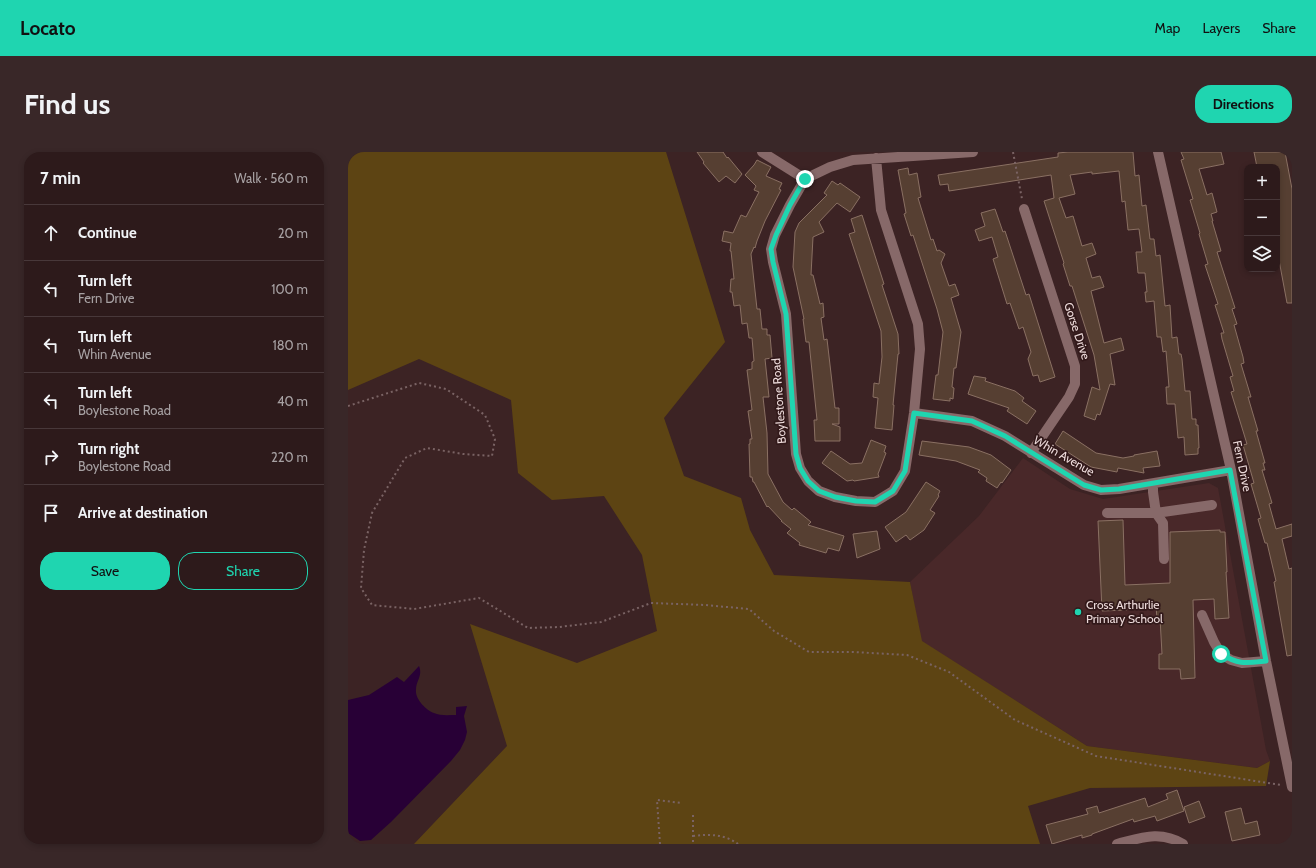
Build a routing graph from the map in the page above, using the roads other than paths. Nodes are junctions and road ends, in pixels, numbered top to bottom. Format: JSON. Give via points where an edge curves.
{"nodes":[{"id":1,"x":762,"y":152,"type":"edge"},
{"id":2,"x":973,"y":152,"type":"edge"},
{"id":3,"x":1158,"y":152,"type":"edge"},
{"id":4,"x":876,"y":158,"type":"junction"},
{"id":5,"x":805,"y":179,"type":"junction"},
{"id":6,"x":1024,"y":209,"type":"road end"},
{"id":7,"x":914,"y":413,"type":"junction"},
{"id":8,"x":1032,"y":453,"type":"junction"},
{"id":9,"x":1230,"y":470,"type":"junction"},
{"id":10,"x":1153,"y":484,"type":"junction"},
{"id":11,"x":1212,"y":505,"type":"dead end"},
{"id":12,"x":1156,"y":513,"type":"junction"},
{"id":13,"x":1107,"y":514,"type":"dead end"},
{"id":14,"x":1164,"y":559,"type":"dead end"},
{"id":15,"x":1202,"y":615,"type":"dead end"},
{"id":16,"x":1266,"y":661,"type":"junction"},
{"id":17,"x":1292,"y":787,"type":"edge"},
{"id":18,"x":1117,"y":844,"type":"edge"},
{"id":19,"x":1183,"y":844,"type":"edge"}],
"edges":[{"from":1,"to":5,"type":"street"},
{"from":2,"to":4,"type":"street"},
{"from":3,"to":9,"type":"street","name":"Fern Drive"},
{"from":4,"to":5,"type":"street","via":[[853,160]]},
{"from":4,"to":7,"type":"street","name":"Boylestone Road","via":[[881,210],[918,324],[920,349]]},
{"from":5,"to":7,"type":"street","name":"Boylestone Road","via":[[790,205],[771,249],[786,314],[796,454],[800,468],[808,481],[819,491],[835,497],[875,502],[893,491],[905,471]]},
{"from":6,"to":8,"type":"street","name":"Gorse Drive","via":[[1076,366],[1075,384],[1069,397]]},
{"from":7,"to":8,"type":"street","name":"Whin Avenue","via":[[972,421],[1005,436]]},
{"from":8,"to":10,"type":"street","name":"Whin Avenue","via":[[1084,485],[1101,490]]},
{"from":9,"to":10,"type":"street","name":"Whin Avenue"},
{"from":9,"to":16,"type":"street","name":"Fern Drive"},
{"from":10,"to":12,"type":"street"},
{"from":11,"to":12,"type":"street"},
{"from":12,"to":13,"type":"street"},
{"from":12,"to":14,"type":"street","via":[[1163,523]]},
{"from":15,"to":16,"type":"street","via":[[1221,654],[1242,663]]},
{"from":16,"to":17,"type":"street","name":"Fern Drive"},
{"from":18,"to":19,"type":"street","via":[[1156,835]]}]}
